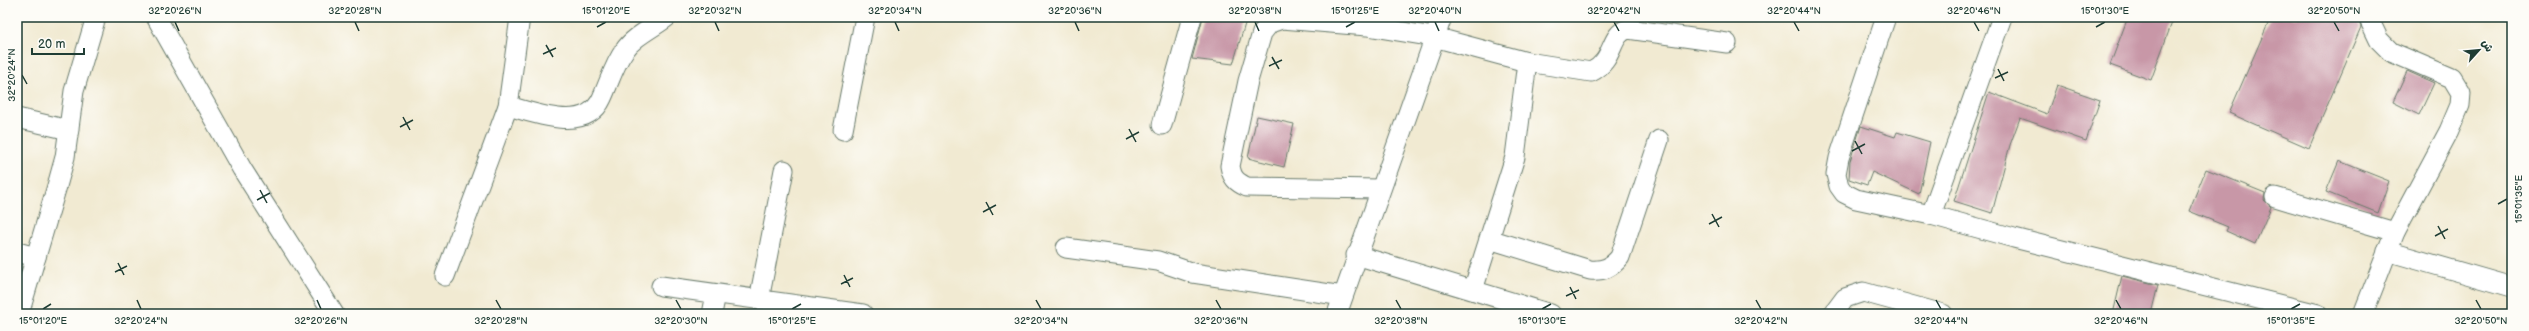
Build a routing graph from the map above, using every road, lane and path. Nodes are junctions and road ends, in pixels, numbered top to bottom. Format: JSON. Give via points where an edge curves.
{"nodes":[{"id":1,"x":96,"y":17,"type":"edge"},
{"id":2,"x":156,"y":17,"type":"edge"},
{"id":3,"x":520,"y":17,"type":"edge"},
{"id":4,"x":667,"y":17,"type":"edge"},
{"id":5,"x":865,"y":17,"type":"edge"},
{"id":6,"x":1192,"y":17,"type":"edge"},
{"id":7,"x":1442,"y":17,"type":"edge"},
{"id":8,"x":1886,"y":17,"type":"edge"},
{"id":9,"x":2002,"y":17,"type":"edge"},
{"id":10,"x":2368,"y":17,"type":"edge"},
{"id":11,"x":1434,"y":37,"type":"junction"},
{"id":12,"x":1727,"y":44,"type":"dead end"},
{"id":13,"x":1527,"y":62,"type":"junction"},
{"id":14,"x":508,"y":106,"type":"junction"},
{"id":15,"x":17,"y":118,"type":"edge"},
{"id":16,"x":1162,"y":125,"type":"dead end"},
{"id":17,"x":69,"y":130,"type":"junction"},
{"id":18,"x":843,"y":130,"type":"dead end"},
{"id":19,"x":1659,"y":140,"type":"dead end"},
{"id":20,"x":784,"y":170,"type":"dead end"},
{"id":21,"x":1380,"y":189,"type":"junction"},
{"id":22,"x":2274,"y":197,"type":"dead end"},
{"id":23,"x":1931,"y":215,"type":"junction"},
{"id":24,"x":2395,"y":232,"type":"junction"},
{"id":25,"x":1489,"y":239,"type":"junction"},
{"id":26,"x":1066,"y":248,"type":"dead end"},
{"id":27,"x":2387,"y":251,"type":"junction"},
{"id":28,"x":17,"y":252,"type":"edge"},
{"id":29,"x":1356,"y":256,"type":"junction"},
{"id":30,"x":36,"y":257,"type":"junction"},
{"id":31,"x":445,"y":276,"type":"dead end"},
{"id":32,"x":661,"y":286,"type":"dead end"},
{"id":33,"x":2512,"y":287,"type":"edge"},
{"id":34,"x":1473,"y":290,"type":"junction"},
{"id":35,"x":716,"y":294,"type":"junction"},
{"id":36,"x":759,"y":300,"type":"junction"},
{"id":37,"x":1340,"y":305,"type":"edge"},
{"id":38,"x":2308,"y":313,"type":"edge"},
{"id":39,"x":19,"y":314,"type":"edge"},
{"id":40,"x":334,"y":314,"type":"edge"},
{"id":41,"x":712,"y":314,"type":"edge"},
{"id":42,"x":863,"y":314,"type":"edge"},
{"id":43,"x":1552,"y":314,"type":"edge"},
{"id":44,"x":1833,"y":314,"type":"edge"},
{"id":45,"x":1943,"y":314,"type":"edge"},
{"id":46,"x":2363,"y":314,"type":"edge"}],
"edges":[{"from":1,"to":17,"type":"street","via":[[74,91]]},
{"from":2,"to":40,"type":"street","via":[[242,169]]},
{"from":3,"to":14,"type":"street"},
{"from":4,"to":14,"type":"street","via":[[633,40],[624,51],[602,100],[593,111],[581,117],[560,118]]},
{"from":5,"to":18,"type":"street"},
{"from":6,"to":16,"type":"street"},
{"from":7,"to":11,"type":"street"},
{"from":8,"to":23,"type":"street","via":[[1836,174],[1844,193],[1856,200]]},
{"from":9,"to":23,"type":"street"},
{"from":10,"to":24,"type":"street","via":[[2379,40],[2391,52],[2452,78],[2461,93],[2460,104],[2449,131]]},
{"from":11,"to":13,"type":"street"},
{"from":11,"to":21,"type":"street"},
{"from":11,"to":21,"type":"street","via":[[1367,26],[1282,19],[1270,23],[1262,33],[1248,81],[1230,166],[1236,182],[1247,187]]},
{"from":12,"to":13,"type":"street","via":[[1628,29],[1618,34],[1605,63],[1592,72]]},
{"from":13,"to":25,"type":"street","via":[[1519,138]]},
{"from":14,"to":31,"type":"street"},
{"from":15,"to":17,"type":"street"},
{"from":17,"to":30,"type":"street","via":[[59,179]]},
{"from":19,"to":25,"type":"street","via":[[1620,257],[1613,266],[1601,271],[1590,270]]},
{"from":20,"to":36,"type":"street"},
{"from":21,"to":29,"type":"street"},
{"from":22,"to":24,"type":"street"},
{"from":23,"to":38,"type":"street"},
{"from":24,"to":27,"type":"street"},
{"from":25,"to":34,"type":"street"},
{"from":26,"to":37,"type":"street","via":[[1158,261],[1193,273]]},
{"from":27,"to":33,"type":"street"},
{"from":27,"to":46,"type":"street"},
{"from":28,"to":30,"type":"street"},
{"from":29,"to":34,"type":"street"},
{"from":29,"to":37,"type":"street"},
{"from":30,"to":39,"type":"street"},
{"from":32,"to":35,"type":"street"},
{"from":34,"to":43,"type":"street"},
{"from":35,"to":36,"type":"street"},
{"from":35,"to":41,"type":"street"},
{"from":36,"to":42,"type":"street"},
{"from":44,"to":45,"type":"street","via":[[1845,298],[1863,292]]}]}
